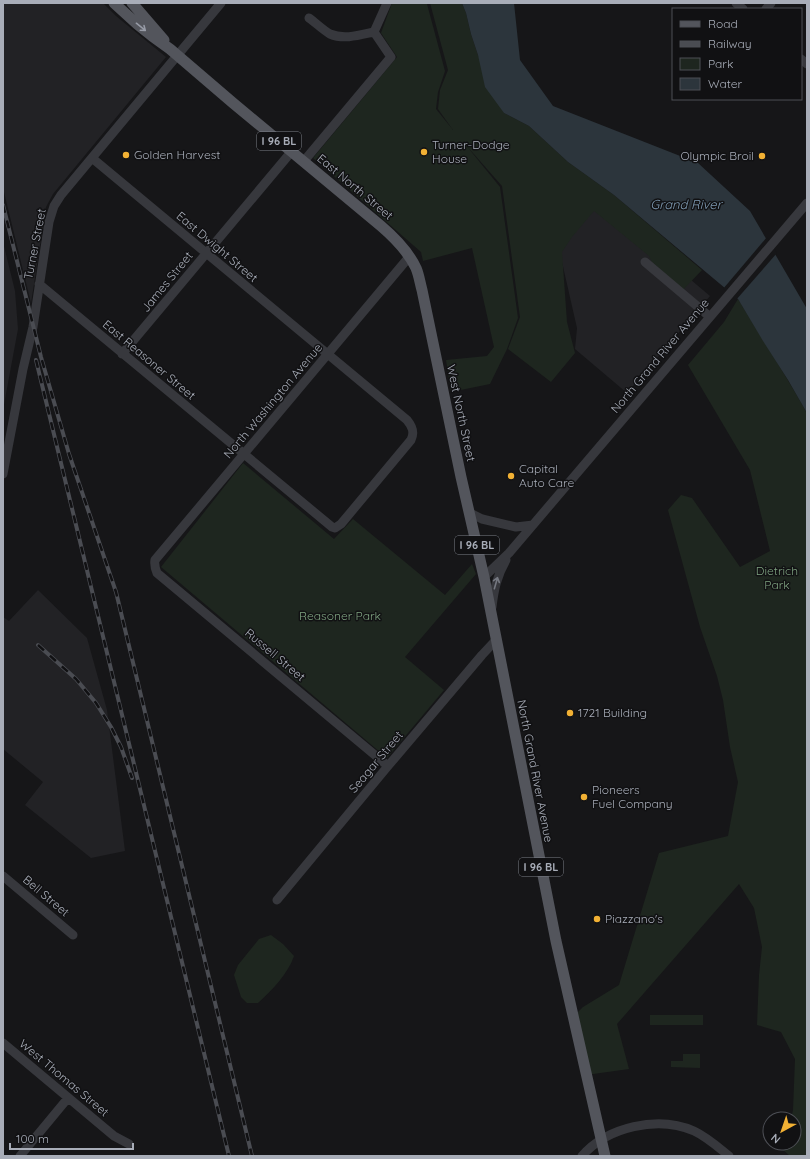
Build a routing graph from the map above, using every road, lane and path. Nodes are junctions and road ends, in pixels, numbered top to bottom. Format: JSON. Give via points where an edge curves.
{"nodes":[{"id":1,"x":114,"y":3,"type":"edge"},
{"id":2,"x":132,"y":3,"type":"edge"},
{"id":3,"x":220,"y":3,"type":"edge"},
{"id":4,"x":387,"y":3,"type":"edge"},
{"id":5,"x":309,"y":18,"type":"dead end"},
{"id":6,"x":374,"y":32,"type":"junction"},
{"id":7,"x":174,"y":52,"type":"junction"},
{"id":8,"x":292,"y":151,"type":"junction"},
{"id":9,"x":92,"y":158,"type":"junction"},
{"id":10,"x":304,"y":161,"type":"junction"},
{"id":11,"x":807,"y":203,"type":"edge"},
{"id":12,"x":206,"y":253,"type":"junction"},
{"id":13,"x":409,"y":256,"type":"junction"},
{"id":14,"x":645,"y":262,"type":"dead end"},
{"id":15,"x":39,"y":284,"type":"junction"},
{"id":16,"x":710,"y":317,"type":"junction"},
{"id":17,"x":122,"y":354,"type":"junction"},
{"id":18,"x":327,"y":354,"type":"junction"},
{"id":19,"x":243,"y":454,"type":"junction"},
{"id":20,"x":3,"y":474,"type":"edge"},
{"id":21,"x":470,"y":513,"type":"junction"},
{"id":22,"x":533,"y":525,"type":"junction"},
{"id":23,"x":335,"y":528,"type":"joint"},
{"id":24,"x":509,"y":553,"type":"junction"},
{"id":25,"x":155,"y":560,"type":"joint"},
{"id":26,"x":484,"y":577,"type":"junction"},
{"id":27,"x":491,"y":614,"type":"junction"},
{"id":28,"x":496,"y":640,"type":"junction"},
{"id":29,"x":388,"y":766,"type":"junction"},
{"id":30,"x":3,"y":876,"type":"edge"},
{"id":31,"x":277,"y":900,"type":"dead end"},
{"id":32,"x":73,"y":935,"type":"dead end"},
{"id":33,"x":3,"y":1043,"type":"edge"},
{"id":34,"x":68,"y":1098,"type":"junction"},
{"id":35,"x":602,"y":1140,"type":"junction"},
{"id":36,"x":129,"y":1144,"type":"dead end"},
{"id":37,"x":20,"y":1156,"type":"edge"},
{"id":38,"x":582,"y":1156,"type":"edge"},
{"id":39,"x":605,"y":1156,"type":"edge"},
{"id":40,"x":729,"y":1156,"type":"edge"}],
"edges":[{"from":1,"to":7,"type":"main road","name":"East North Street","number":"I 96 BL","one_way":true},
{"from":2,"to":7,"type":"main road","name":"East North Street","number":"I 96 BL"},
{"from":3,"to":7,"type":"street","name":"Turner Street"},
{"from":4,"to":6,"type":"street"},
{"from":5,"to":6,"type":"street","via":[[330,34],[352,37]]},
{"from":6,"to":10,"type":"street","via":[[391,57]]},
{"from":7,"to":8,"type":"main road","name":"East North Street","number":"I 96 BL"},
{"from":7,"to":9,"type":"street","name":"Turner Street"},
{"from":8,"to":10,"type":"main road","name":"East North Street","number":"I 96 BL"},
{"from":8,"to":12,"type":"street","name":"James Street"},
{"from":9,"to":12,"type":"street","name":"East Dwight Street"},
{"from":9,"to":15,"type":"street","name":"Turner Street","via":[[54,206]]},
{"from":10,"to":13,"type":"main road","name":"East North Street","number":"I 96 BL","via":[[387,231]]},
{"from":11,"to":16,"type":"street","name":"North Grand River Avenue"},
{"from":12,"to":17,"type":"street","name":"James Street"},
{"from":12,"to":18,"type":"street","name":"East Dwight Street"},
{"from":13,"to":18,"type":"street","name":"North Washington Avenue"},
{"from":13,"to":21,"type":"main road","name":"West North Street","number":"I 96 BL","via":[[416,268],[422,290]]},
{"from":14,"to":16,"type":"street"},
{"from":15,"to":17,"type":"street","name":"East Reasoner Street"},
{"from":15,"to":20,"type":"street","name":"Turner Street","via":[[33,327]]},
{"from":16,"to":22,"type":"street","name":"North Grand River Avenue"},
{"from":17,"to":19,"type":"street","name":"East Reasoner Street"},
{"from":18,"to":19,"type":"street","name":"North Washington Avenue"},
{"from":18,"to":23,"type":"street","name":"East Dwight Street","via":[[406,420],[413,430],[410,440]]},
{"from":19,"to":23,"type":"street","name":"East Reasoner Street","via":[[329,526]]},
{"from":19,"to":25,"type":"street","name":"North Washington Avenue"},
{"from":21,"to":22,"type":"street","via":[[516,527]]},
{"from":21,"to":26,"type":"main road","name":"West North Street","number":"I 96 BL"},
{"from":22,"to":24,"type":"street","name":"North Grand River Avenue"},
{"from":24,"to":26,"type":"street","name":"North Grand River Avenue"},
{"from":27,"to":24,"type":"street","one_way":true,"via":[[495,587]]},
{"from":25,"to":29,"type":"street","name":"Russell Street","via":[[157,573]]},
{"from":26,"to":27,"type":"main road","name":"North Grand River Avenue","number":"I 96 BL"},
{"from":27,"to":28,"type":"main road","name":"North Grand River Avenue","number":"I 96 BL"},
{"from":28,"to":29,"type":"street","name":"Seagar Street"},
{"from":28,"to":35,"type":"main road","name":"North Grand River Avenue","number":"I 96 BL","via":[[556,941]]},
{"from":29,"to":31,"type":"street","name":"Seagar Street"},
{"from":30,"to":32,"type":"street","name":"Bell Street"},
{"from":33,"to":34,"type":"street","name":"West Thomas Street"},
{"from":34,"to":36,"type":"street","name":"West Thomas Street","via":[[114,1136]]},
{"from":34,"to":37,"type":"street"},
{"from":35,"to":38,"type":"street"},
{"from":35,"to":39,"type":"main road","name":"North Grand River Avenue","number":"I 96 BL"},
{"from":35,"to":40,"type":"street","via":[[616,1131],[634,1127],[654,1124],[678,1126],[707,1139]]}]}
